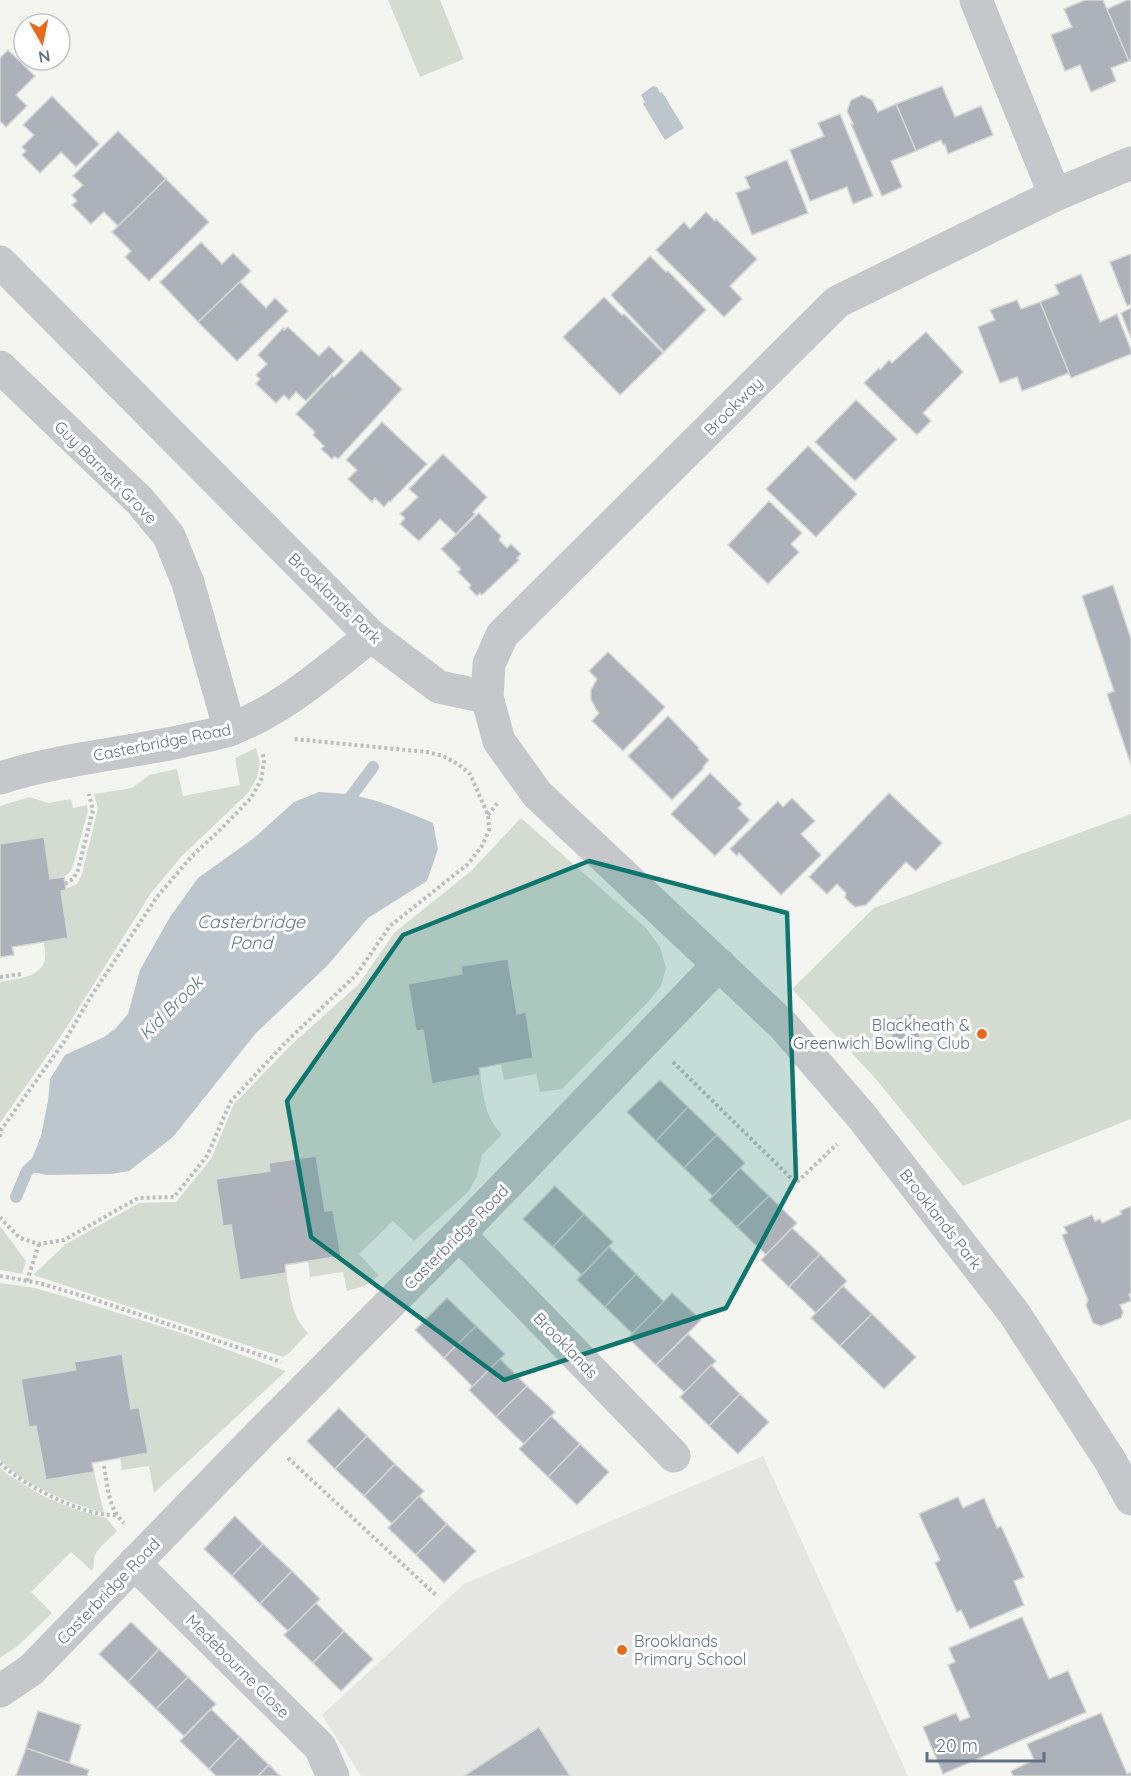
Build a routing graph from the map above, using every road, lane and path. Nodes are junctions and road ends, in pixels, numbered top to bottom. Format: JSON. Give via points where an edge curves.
{"nodes":[{"id":1,"x":976,"y":0,"type":"edge"},
{"id":2,"x":1131,"y":163,"type":"edge"},
{"id":3,"x":1055,"y":195,"type":"junction"},
{"id":4,"x":0,"y":262,"type":"edge"},
{"id":5,"x":0,"y":367,"type":"edge"},
{"id":6,"x":371,"y":636,"type":"junction"},
{"id":7,"x":487,"y":697,"type":"junction"},
{"id":8,"x":230,"y":730,"type":"junction"},
{"id":9,"x":292,"y":739,"type":"dead end"},
{"id":10,"x":263,"y":752,"type":"dead end"},
{"id":11,"x":0,"y":778,"type":"edge"},
{"id":12,"x":88,"y":791,"type":"dead end"},
{"id":13,"x":65,"y":884,"type":"dead end"},
{"id":14,"x":719,"y":964,"type":"junction"},
{"id":15,"x":21,"y":974,"type":"dead end"},
{"id":16,"x":0,"y":977,"type":"edge"},
{"id":17,"x":649,"y":1038,"type":"junction"},
{"id":18,"x":863,"y":1118,"type":"junction"},
{"id":19,"x":0,"y":1137,"type":"edge"},
{"id":20,"x":0,"y":1217,"type":"edge"},
{"id":21,"x":459,"y":1234,"type":"junction"},
{"id":22,"x":39,"y":1244,"type":"junction"},
{"id":23,"x":0,"y":1276,"type":"edge"},
{"id":24,"x":27,"y":1281,"type":"junction"},
{"id":25,"x":318,"y":1375,"type":"junction"},
{"id":26,"x":261,"y":1433,"type":"junction"},
{"id":27,"x":674,"y":1456,"type":"dead end"},
{"id":28,"x":0,"y":1463,"type":"edge"},
{"id":29,"x":104,"y":1466,"type":"dead end"},
{"id":30,"x":1131,"y":1499,"type":"edge"},
{"id":31,"x":116,"y":1515,"type":"junction"},
{"id":32,"x":142,"y":1555,"type":"junction"},
{"id":33,"x":437,"y":1596,"type":"dead end"},
{"id":34,"x":0,"y":1691,"type":"edge"},
{"id":35,"x":333,"y":1776,"type":"edge"}],
"edges":[{"from":1,"to":3,"type":"street"},
{"from":2,"to":3,"type":"street","name":"Brookway"},
{"from":3,"to":7,"type":"street","name":"Brookway","via":[[837,302],[502,635],[489,664]]},
{"from":4,"to":6,"type":"street","name":"Brooklands Park"},
{"from":5,"to":8,"type":"street","name":"Guy Barnett Grove","via":[[140,501],[169,536],[188,584]]},
{"from":6,"to":7,"type":"street","name":"Brooklands Park","via":[[439,687]]},
{"from":6,"to":8,"type":"street","name":"Casterbridge Road","via":[[270,712]]},
{"from":7,"to":14,"type":"street","name":"Brooklands Park","via":[[499,741],[537,794]]},
{"from":8,"to":11,"type":"street","name":"Casterbridge Road"},
{"from":9,"to":22,"type":"path","via":[[427,752],[458,764],[470,774],[488,815],[489,830],[482,846],[468,864],[390,926],[356,975],[231,1101],[207,1156],[174,1197],[138,1198],[64,1240]]},
{"from":10,"to":19,"type":"path","via":[[261,780],[251,798],[157,897]]},
{"from":12,"to":13,"type":"path","via":[[93,810],[78,870]]},
{"from":14,"to":17,"type":"street"},
{"from":14,"to":18,"type":"street","name":"Brooklands Park","via":[[783,1026]]},
{"from":15,"to":16,"type":"path"},
{"from":17,"to":18,"type":"path","via":[[796,1183]]},
{"from":17,"to":21,"type":"street","name":"Casterbridge Road"},
{"from":18,"to":30,"type":"street","name":"Brooklands Park","via":[[1014,1313]]},
{"from":20,"to":22,"type":"path","via":[[20,1238]]},
{"from":21,"to":25,"type":"street","name":"Casterbridge Road"},
{"from":21,"to":27,"type":"street","name":"Brooklands"},
{"from":22,"to":24,"type":"path"},
{"from":23,"to":24,"type":"path"},
{"from":24,"to":25,"type":"path","via":[[93,1299]]},
{"from":25,"to":26,"type":"street","name":"Casterbridge Road"},
{"from":26,"to":32,"type":"street","name":"Casterbridge Road"},
{"from":26,"to":33,"type":"path"},
{"from":28,"to":31,"type":"path","via":[[45,1493],[105,1516]]},
{"from":29,"to":31,"type":"path"},
{"from":31,"to":32,"type":"path"},
{"from":32,"to":34,"type":"street","name":"Casterbridge Road","via":[[31,1670]]},
{"from":32,"to":35,"type":"street","name":"Medebourne Close","via":[[320,1747]]}]}
